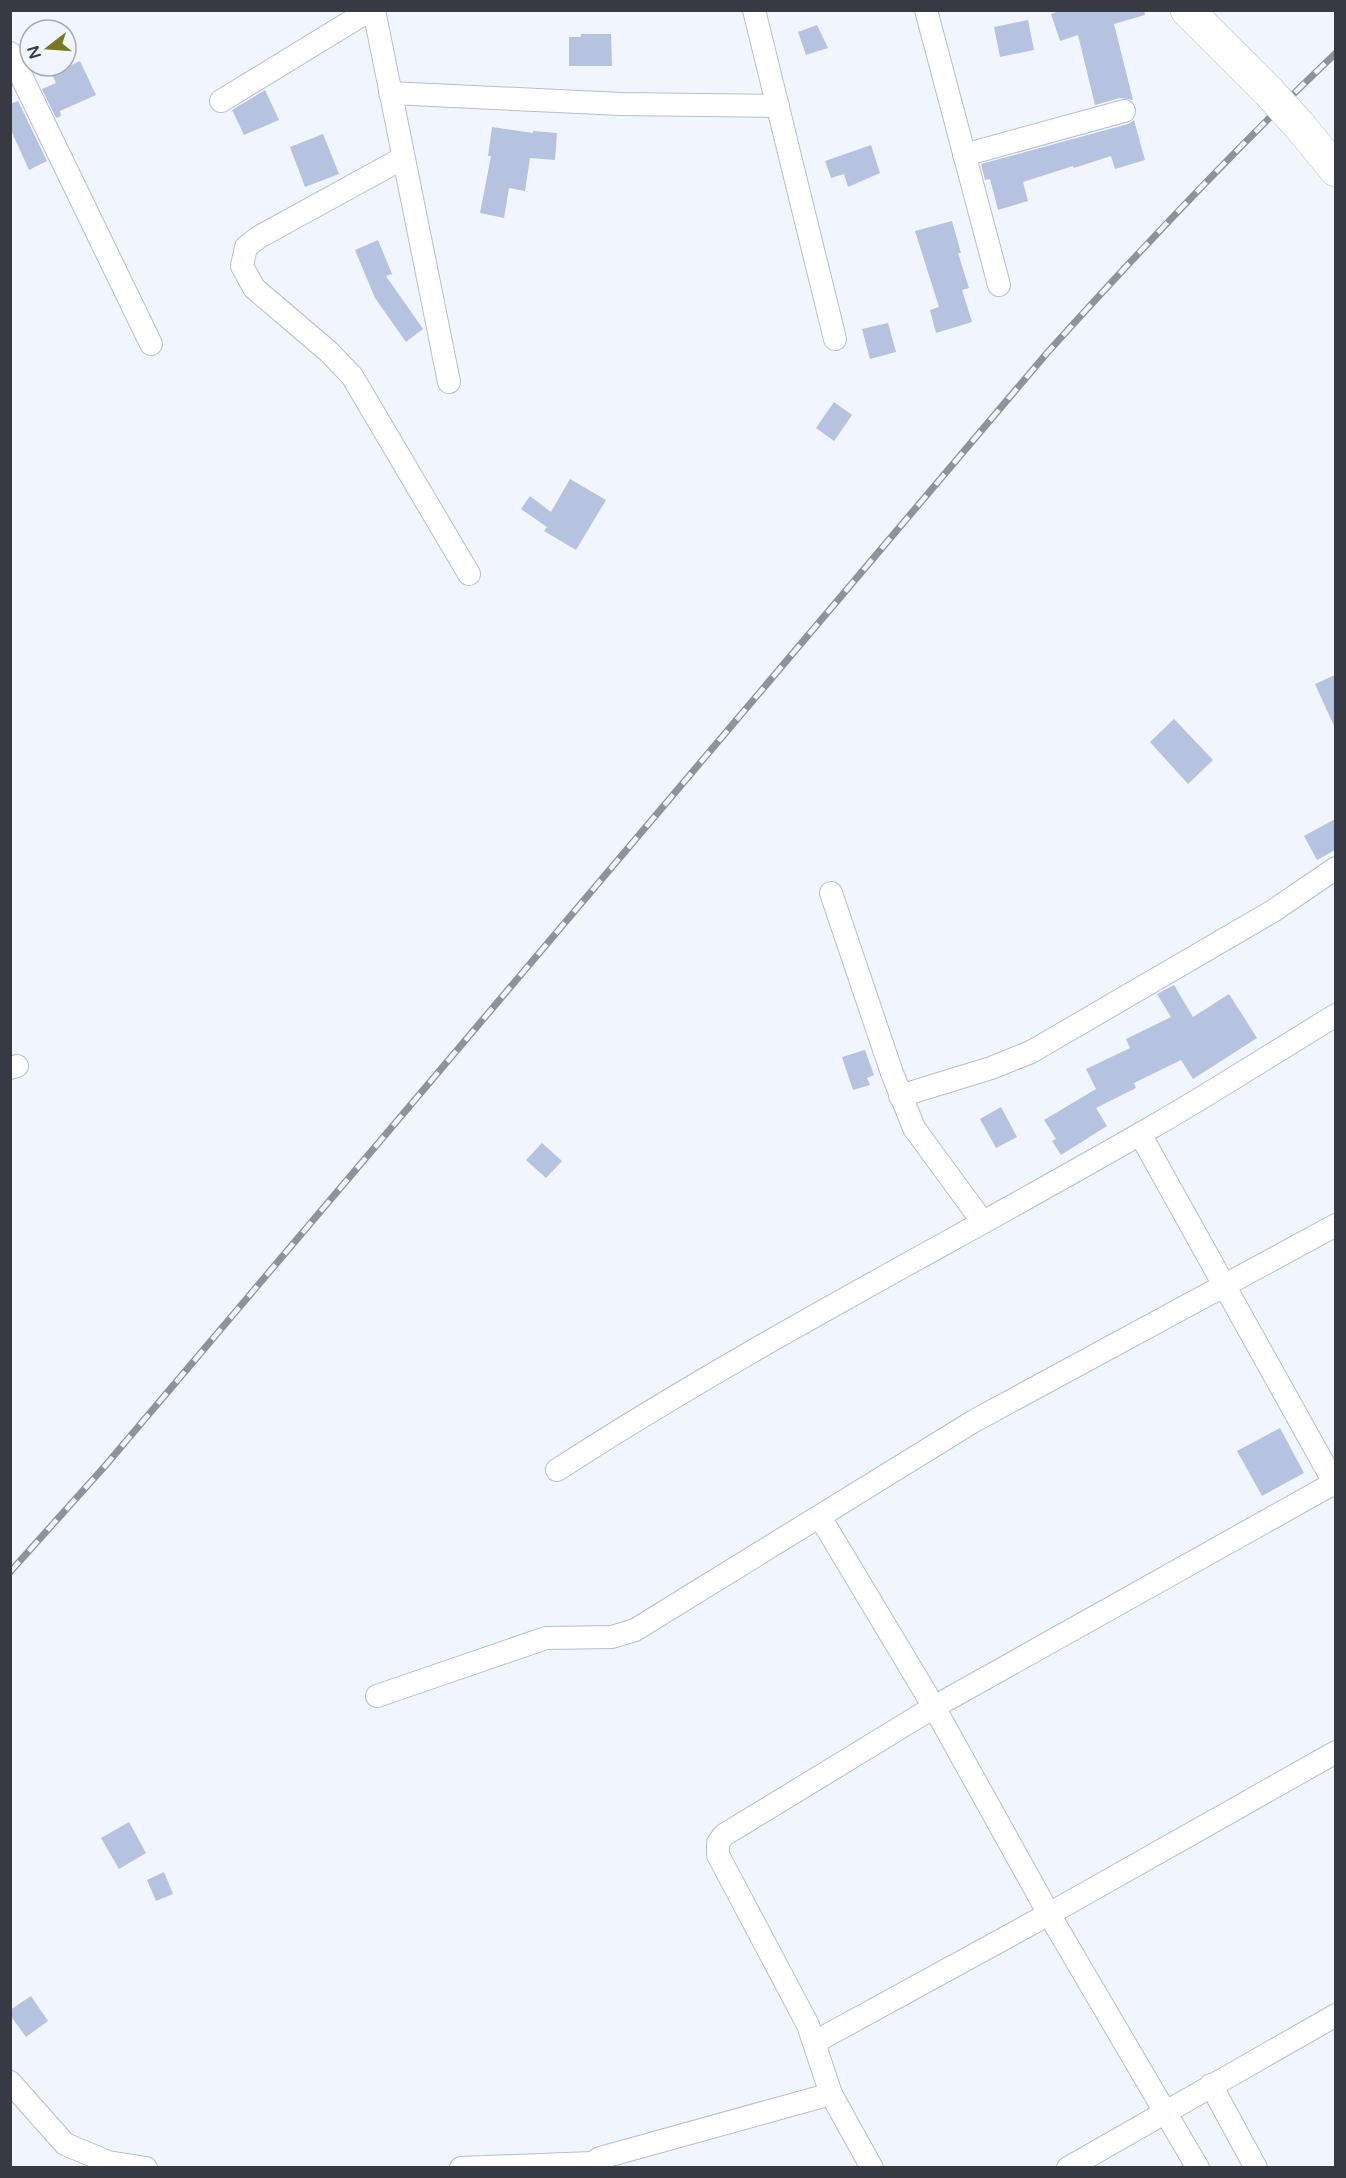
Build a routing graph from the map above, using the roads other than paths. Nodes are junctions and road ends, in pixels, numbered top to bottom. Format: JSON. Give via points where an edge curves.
{"nodes":[{"id":1,"x":372,"y":10,"type":"edge"},
{"id":2,"x":754,"y":10,"type":"edge"},
{"id":3,"x":926,"y":10,"type":"edge"},
{"id":4,"x":1187,"y":10,"type":"edge"},
{"id":5,"x":10,"y":53,"type":"edge"},
{"id":6,"x":390,"y":93,"type":"junction"},
{"id":7,"x":221,"y":100,"type":"dead end"},
{"id":8,"x":778,"y":106,"type":"junction"},
{"id":9,"x":1124,"y":111,"type":"dead end"},
{"id":10,"x":964,"y":155,"type":"junction"},
{"id":11,"x":403,"y":158,"type":"junction"},
{"id":12,"x":1335,"y":170,"type":"edge"},
{"id":13,"x":999,"y":285,"type":"dead end"},
{"id":14,"x":835,"y":339,"type":"dead end"},
{"id":15,"x":151,"y":344,"type":"dead end"},
{"id":16,"x":448,"y":382,"type":"dead end"},
{"id":17,"x":469,"y":574,"type":"dead end"},
{"id":18,"x":1335,"y":867,"type":"edge"},
{"id":19,"x":831,"y":893,"type":"dead end"},
{"id":20,"x":1335,"y":1015,"type":"edge"},
{"id":21,"x":900,"y":1096,"type":"junction"},
{"id":22,"x":1140,"y":1134,"type":"junction"},
{"id":23,"x":982,"y":1221,"type":"junction"},
{"id":24,"x":1335,"y":1225,"type":"edge"},
{"id":25,"x":1223,"y":1284,"type":"junction"},
{"id":26,"x":557,"y":1470,"type":"dead end"},
{"id":27,"x":1335,"y":1484,"type":"edge"},
{"id":28,"x":820,"y":1517,"type":"junction"},
{"id":29,"x":377,"y":1696,"type":"dead end"},
{"id":30,"x":934,"y":1707,"type":"junction"},
{"id":31,"x":1335,"y":1752,"type":"edge"},
{"id":32,"x":1049,"y":1914,"type":"junction"},
{"id":33,"x":1335,"y":2015,"type":"edge"},
{"id":34,"x":815,"y":2042,"type":"junction"},
{"id":35,"x":10,"y":2082,"type":"edge"},
{"id":36,"x":1211,"y":2085,"type":"junction"},
{"id":37,"x":831,"y":2094,"type":"junction"},
{"id":38,"x":1164,"y":2111,"type":"junction"},
{"id":39,"x":592,"y":2165,"type":"edge"},
{"id":40,"x":146,"y":2168,"type":"edge"},
{"id":41,"x":461,"y":2168,"type":"edge"},
{"id":42,"x":872,"y":2168,"type":"edge"},
{"id":43,"x":1068,"y":2168,"type":"edge"},
{"id":44,"x":1198,"y":2168,"type":"edge"},
{"id":45,"x":1256,"y":2168,"type":"edge"}],
"edges":[{"from":1,"to":6,"type":"street"},
{"from":1,"to":7,"type":"street"},
{"from":2,"to":8,"type":"street"},
{"from":3,"to":10,"type":"street"},
{"from":4,"to":12,"type":"street","bridge":true,"via":[[1269,92]]},
{"from":5,"to":15,"type":"street"},
{"from":6,"to":8,"type":"street","via":[[621,104]]},
{"from":6,"to":11,"type":"street"},
{"from":8,"to":14,"type":"street"},
{"from":9,"to":10,"type":"street"},
{"from":10,"to":13,"type":"street"},
{"from":11,"to":16,"type":"street"},
{"from":11,"to":17,"type":"street","via":[[259,237],[246,248],[242,266],[254,288],[352,376]]},
{"from":18,"to":21,"type":"street","via":[[1273,911],[1031,1052]]},
{"from":19,"to":21,"type":"street"},
{"from":20,"to":22,"type":"street"},
{"from":21,"to":23,"type":"street","via":[[914,1128]]},
{"from":22,"to":23,"type":"street"},
{"from":22,"to":25,"type":"street"},
{"from":23,"to":26,"type":"street","via":[[631,1423]]},
{"from":24,"to":25,"type":"street"},
{"from":25,"to":27,"type":"street"},
{"from":25,"to":28,"type":"street","via":[[974,1421]]},
{"from":27,"to":30,"type":"street"},
{"from":28,"to":29,"type":"street","via":[[635,1630],[612,1637],[546,1638]]},
{"from":28,"to":30,"type":"street"},
{"from":30,"to":32,"type":"street"},
{"from":30,"to":34,"type":"street","via":[[724,1835],[718,1843],[718,1855]]},
{"from":31,"to":32,"type":"street"},
{"from":32,"to":34,"type":"street"},
{"from":32,"to":38,"type":"street"},
{"from":33,"to":36,"type":"street"},
{"from":34,"to":37,"type":"street"},
{"from":35,"to":40,"type":"street","via":[[65,2144],[108,2162]]},
{"from":36,"to":38,"type":"street"},
{"from":36,"to":45,"type":"street"},
{"from":37,"to":39,"type":"street","via":[[600,2158]]},
{"from":37,"to":42,"type":"street"},
{"from":38,"to":43,"type":"street"},
{"from":38,"to":44,"type":"street"},
{"from":39,"to":41,"type":"street"}]}
